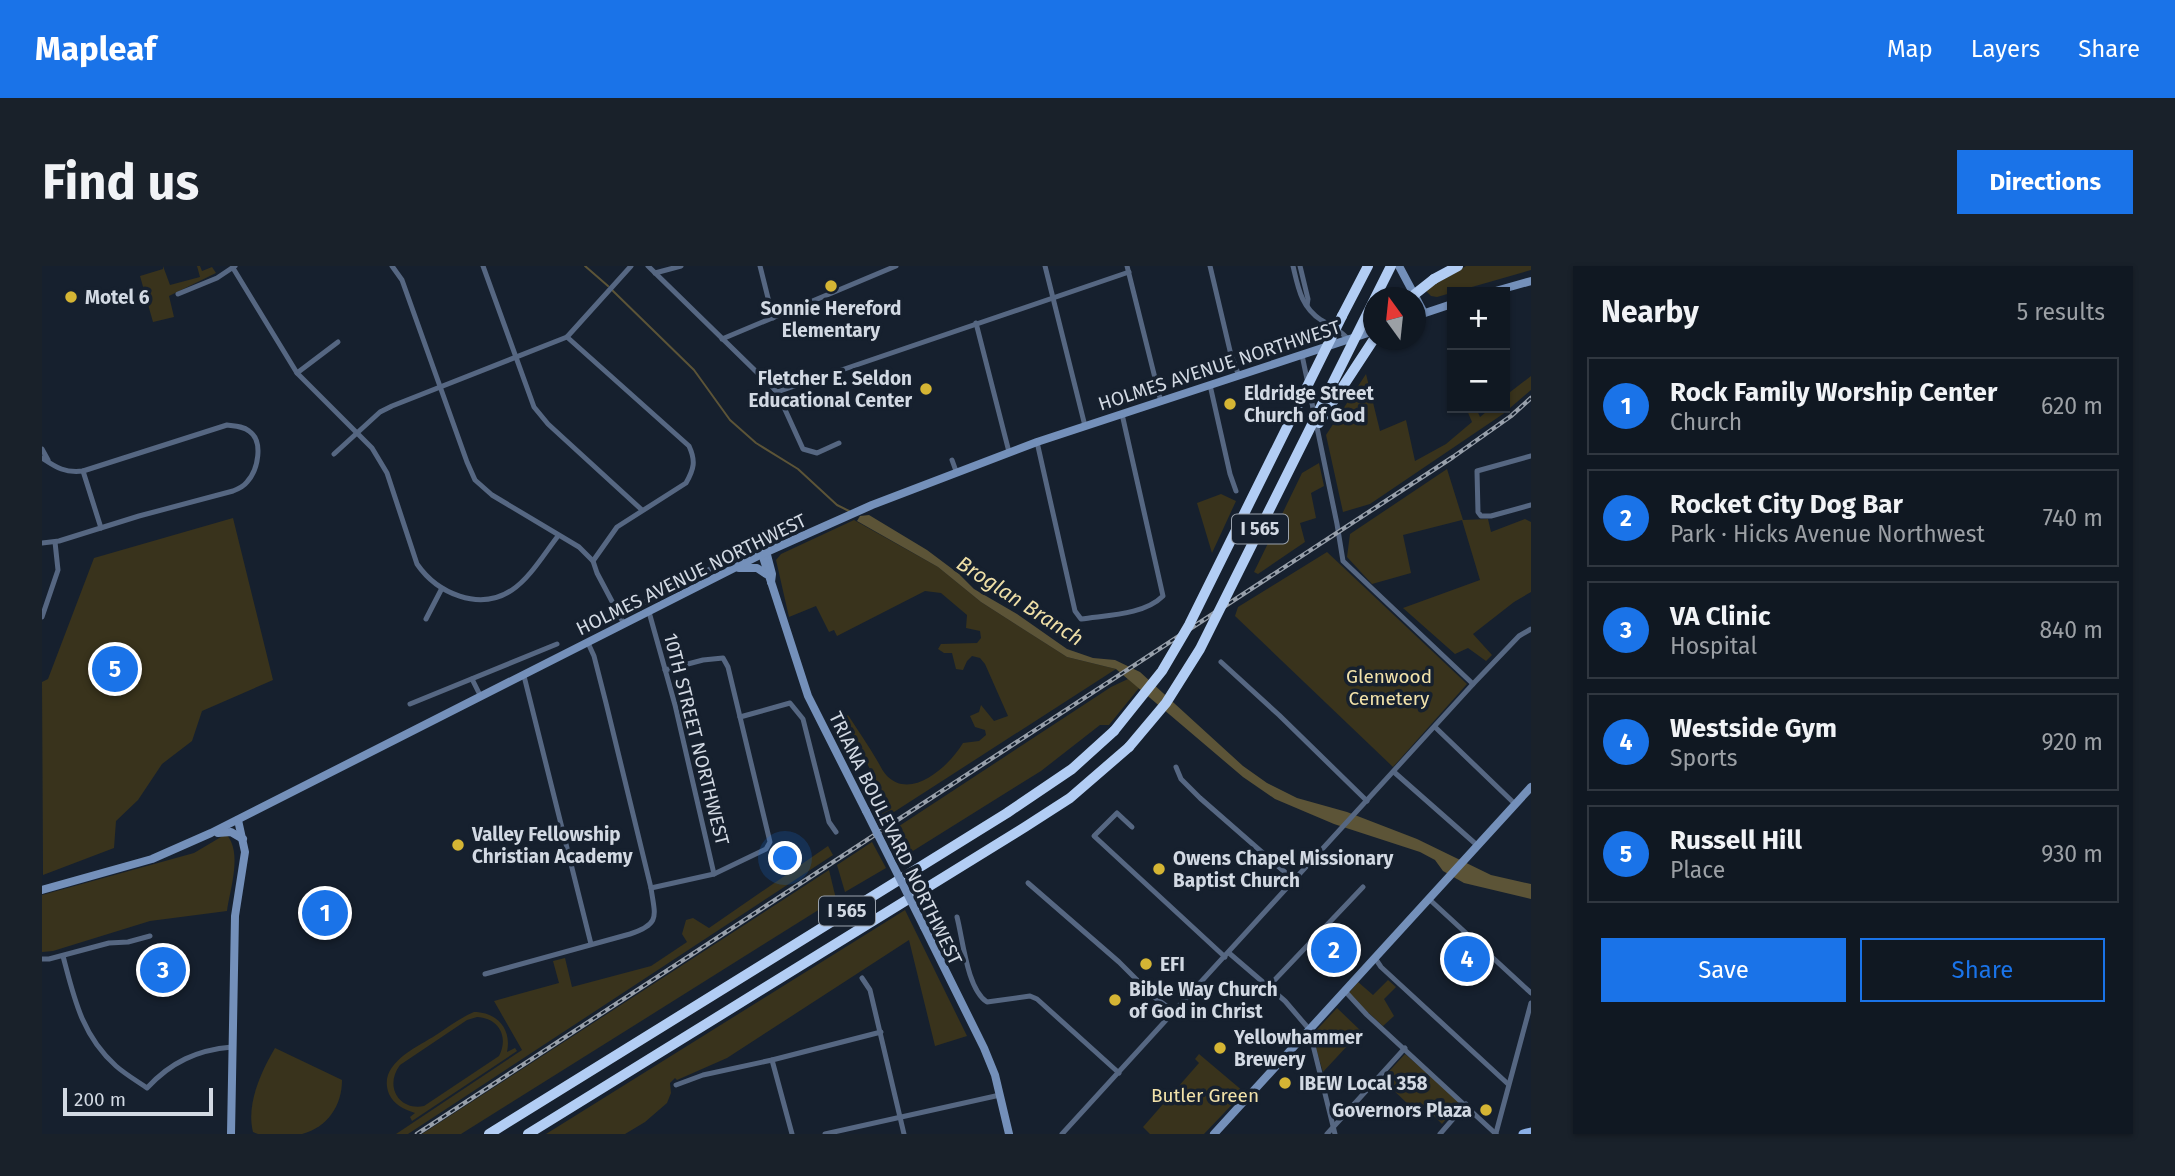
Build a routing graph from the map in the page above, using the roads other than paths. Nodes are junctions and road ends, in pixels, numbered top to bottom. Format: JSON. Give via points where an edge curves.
{"nodes":[{"id":1,"x":391,"y":266,"type":"edge"},
{"id":2,"x":483,"y":266,"type":"edge"},
{"id":3,"x":631,"y":266,"type":"edge"},
{"id":4,"x":648,"y":266,"type":"edge"},
{"id":5,"x":681,"y":266,"type":"edge"},
{"id":6,"x":760,"y":266,"type":"edge"},
{"id":7,"x":896,"y":266,"type":"edge"},
{"id":8,"x":1045,"y":266,"type":"edge"},
{"id":9,"x":1210,"y":266,"type":"edge"},
{"id":10,"x":1293,"y":266,"type":"edge"},
{"id":11,"x":1300,"y":266,"type":"edge"},
{"id":12,"x":1360,"y":266,"type":"edge"},
{"id":13,"x":1368,"y":266,"type":"edge"},
{"id":14,"x":1391,"y":266,"type":"edge"},
{"id":15,"x":1399,"y":266,"type":"edge"},
{"id":16,"x":1458,"y":266,"type":"edge"},
{"id":17,"x":234,"y":267,"type":"edge"},
{"id":18,"x":1128,"y":269,"type":"edge"},
{"id":19,"x":655,"y":273,"type":"junction"},
{"id":20,"x":1531,"y":281,"type":"edge"},
{"id":21,"x":1380,"y":287,"type":"edge"},
{"id":22,"x":1408,"y":287,"type":"edge"},
{"id":23,"x":1424,"y":287,"type":"edge"},
{"id":24,"x":1510,"y":287,"type":"edge"},
{"id":25,"x":178,"y":295,"type":"dead end"},
{"id":26,"x":1053,"y":297,"type":"junction"},
{"id":27,"x":1307,"y":306,"type":"junction"},
{"id":28,"x":1447,"y":306,"type":"edge"},
{"id":29,"x":1426,"y":313,"type":"edge"},
{"id":30,"x":1342,"y":316,"type":"junction"},
{"id":31,"x":773,"y":318,"type":"junction"},
{"id":32,"x":1363,"y":321,"type":"edge"},
{"id":33,"x":976,"y":323,"type":"junction"},
{"id":34,"x":1363,"y":334,"type":"edge"},
{"id":35,"x":568,"y":337,"type":"junction"},
{"id":36,"x":722,"y":339,"type":"junction"},
{"id":37,"x":1348,"y":339,"type":"junction"},
{"id":38,"x":338,"y":342,"type":"dead end"},
{"id":39,"x":1367,"y":350,"type":"edge"},
{"id":40,"x":1302,"y":355,"type":"junction"},
{"id":41,"x":516,"y":358,"type":"junction"},
{"id":42,"x":297,"y":373,"type":"junction"},
{"id":43,"x":1239,"y":376,"type":"junction"},
{"id":44,"x":1210,"y":386,"type":"junction"},
{"id":45,"x":439,"y":388,"type":"junction"},
{"id":46,"x":777,"y":392,"type":"junction"},
{"id":47,"x":1161,"y":402,"type":"junction"},
{"id":48,"x":1122,"y":414,"type":"junction"},
{"id":49,"x":1085,"y":426,"type":"junction"},
{"id":50,"x":357,"y":433,"type":"junction"},
{"id":51,"x":1037,"y":442,"type":"junction"},
{"id":52,"x":839,"y":443,"type":"dead end"},
{"id":53,"x":42,"y":449,"type":"edge"},
{"id":54,"x":1009,"y":452,"type":"junction"},
{"id":55,"x":334,"y":454,"type":"dead end"},
{"id":56,"x":1531,"y":456,"type":"edge"},
{"id":57,"x":42,"y":458,"type":"edge"},
{"id":58,"x":1296,"y":458,"type":"junction"},
{"id":59,"x":952,"y":460,"type":"dead end"},
{"id":60,"x":50,"y":463,"type":"junction"},
{"id":61,"x":83,"y":471,"type":"junction"},
{"id":62,"x":956,"y":471,"type":"junction"},
{"id":63,"x":1236,"y":491,"type":"dead end"},
{"id":64,"x":1531,"y":505,"type":"edge"},
{"id":65,"x":642,"y":510,"type":"junction"},
{"id":66,"x":801,"y":523,"type":"dead end"},
{"id":67,"x":101,"y":528,"type":"junction"},
{"id":68,"x":558,"y":536,"type":"junction"},
{"id":69,"x":55,"y":542,"type":"junction"},
{"id":70,"x":42,"y":543,"type":"edge"},
{"id":71,"x":764,"y":553,"type":"junction"},
{"id":72,"x":593,"y":561,"type":"junction"},
{"id":73,"x":736,"y":568,"type":"junction"},
{"id":74,"x":769,"y":579,"type":"junction"},
{"id":75,"x":441,"y":590,"type":"junction"},
{"id":76,"x":649,"y":612,"type":"junction"},
{"id":77,"x":619,"y":615,"type":"junction"},
{"id":78,"x":42,"y":617,"type":"edge"},
{"id":79,"x":426,"y":619,"type":"dead end"},
{"id":80,"x":624,"y":624,"type":"junction"},
{"id":81,"x":1531,"y":629,"type":"edge"},
{"id":82,"x":588,"y":643,"type":"junction"},
{"id":83,"x":558,"y":644,"type":"dead end"},
{"id":84,"x":1221,"y":662,"type":"dead end"},
{"id":85,"x":665,"y":670,"type":"junction"},
{"id":86,"x":524,"y":676,"type":"junction"},
{"id":87,"x":472,"y":679,"type":"junction"},
{"id":88,"x":1473,"y":684,"type":"junction"},
{"id":89,"x":481,"y":698,"type":"junction"},
{"id":90,"x":410,"y":704,"type":"dead end"},
{"id":91,"x":740,"y":717,"type":"junction"},
{"id":92,"x":1435,"y":727,"type":"junction"},
{"id":93,"x":1175,"y":767,"type":"dead end"},
{"id":94,"x":1394,"y":772,"type":"junction"},
{"id":95,"x":1531,"y":787,"type":"edge"},
{"id":96,"x":1367,"y":802,"type":"junction"},
{"id":97,"x":1516,"y":804,"type":"junction"},
{"id":98,"x":254,"y":813,"type":"junction"},
{"id":99,"x":238,"y":820,"type":"junction"},
{"id":100,"x":1132,"y":827,"type":"dead end"},
{"id":101,"x":836,"y":832,"type":"dead end"},
{"id":102,"x":211,"y":833,"type":"junction"},
{"id":103,"x":242,"y":837,"type":"junction"},
{"id":104,"x":1478,"y":846,"type":"junction"},
{"id":105,"x":715,"y":874,"type":"junction"},
{"id":106,"x":1295,"y":881,"type":"junction"},
{"id":107,"x":1028,"y":883,"type":"dead end"},
{"id":108,"x":1363,"y":887,"type":"dead end"},
{"id":109,"x":651,"y":888,"type":"junction"},
{"id":110,"x":42,"y":890,"type":"edge"},
{"id":111,"x":1429,"y":899,"type":"junction"},
{"id":112,"x":957,"y":917,"type":"dead end"},
{"id":113,"x":150,"y":936,"type":"dead end"},
{"id":114,"x":591,"y":944,"type":"junction"},
{"id":115,"x":1227,"y":955,"type":"junction"},
{"id":116,"x":63,"y":956,"type":"junction"},
{"id":117,"x":1374,"y":958,"type":"junction"},
{"id":118,"x":42,"y":959,"type":"edge"},
{"id":119,"x":485,"y":974,"type":"dead end"},
{"id":120,"x":862,"y":978,"type":"dead end"},
{"id":121,"x":1268,"y":987,"type":"junction"},
{"id":122,"x":1344,"y":990,"type":"junction"},
{"id":123,"x":1531,"y":993,"type":"edge"},
{"id":124,"x":1531,"y":1003,"type":"edge"},
{"id":125,"x":1175,"y":1012,"type":"junction"},
{"id":126,"x":1309,"y":1029,"type":"junction"},
{"id":127,"x":881,"y":1032,"type":"junction"},
{"id":128,"x":232,"y":1047,"type":"junction"},
{"id":129,"x":1405,"y":1048,"type":"junction"},
{"id":130,"x":772,"y":1060,"type":"junction"},
{"id":131,"x":1119,"y":1073,"type":"junction"},
{"id":132,"x":1508,"y":1084,"type":"junction"},
{"id":133,"x":676,"y":1085,"type":"dead end"},
{"id":134,"x":1000,"y":1095,"type":"junction"},
{"id":135,"x":1466,"y":1104,"type":"junction"},
{"id":136,"x":901,"y":1118,"type":"junction"},
{"id":137,"x":1334,"y":1131,"type":"edge"},
{"id":138,"x":1531,"y":1132,"type":"edge"},
{"id":139,"x":1496,"y":1133,"type":"edge"},
{"id":140,"x":230,"y":1134,"type":"edge"},
{"id":141,"x":489,"y":1134,"type":"edge"},
{"id":142,"x":528,"y":1134,"type":"edge"},
{"id":143,"x":792,"y":1134,"type":"edge"},
{"id":144,"x":825,"y":1134,"type":"edge"},
{"id":145,"x":904,"y":1134,"type":"edge"},
{"id":146,"x":1009,"y":1134,"type":"edge"},
{"id":147,"x":1062,"y":1134,"type":"edge"},
{"id":148,"x":1214,"y":1134,"type":"edge"},
{"id":149,"x":1327,"y":1134,"type":"edge"},
{"id":150,"x":1440,"y":1134,"type":"edge"},
{"id":151,"x":1523,"y":1134,"type":"edge"}],
"edges":[{"from":1,"to":45,"type":"street","via":[[402,281]]},
{"from":2,"to":41,"type":"street"},
{"from":3,"to":35,"type":"street"},
{"from":4,"to":19,"type":"street"},
{"from":5,"to":19,"type":"street"},
{"from":6,"to":31,"type":"street"},
{"from":7,"to":31,"type":"street"},
{"from":8,"to":26,"type":"street"},
{"from":9,"to":43,"type":"street"},
{"from":10,"to":27,"type":"street"},
{"from":11,"to":27,"type":"street"},
{"from":12,"to":30,"type":"highway"},
{"from":13,"to":30,"type":"highway","number":"I 565"},
{"from":14,"to":21,"type":"highway","number":"I 565"},
{"from":15,"to":22,"type":"main road"},
{"from":16,"to":23,"type":"highway","bridge":true},
{"from":17,"to":25,"type":"street"},
{"from":17,"to":42,"type":"street"},
{"from":18,"to":26,"type":"street"},
{"from":18,"to":47,"type":"street"},
{"from":19,"to":36,"type":"street"},
{"from":20,"to":24,"type":"main road"},
{"from":26,"to":33,"type":"street"},
{"from":26,"to":49,"type":"street"},
{"from":27,"to":37,"type":"street"},
{"from":28,"to":29,"type":"main road"},
{"from":30,"to":141,"type":"highway","number":"I 565","bridge":true,"via":[[1189,625],[1162,671],[1114,731],[1057,781]]},
{"from":31,"to":36,"type":"street"},
{"from":32,"to":58,"type":"highway","number":"I 565","bridge":true},
{"from":33,"to":46,"type":"street"},
{"from":33,"to":54,"type":"street"},
{"from":34,"to":37,"type":"main road","name":"HOLMES AVENUE NORTHWEST"},
{"from":35,"to":41,"type":"street"},
{"from":35,"to":65,"type":"street","via":[[689,446],[695,458],[686,483]]},
{"from":36,"to":46,"type":"street"},
{"from":37,"to":40,"type":"main road","name":"HOLMES AVENUE NORTHWEST"},
{"from":38,"to":42,"type":"street"},
{"from":39,"to":58,"type":"highway","bridge":true},
{"from":40,"to":43,"type":"main road","name":"HOLMES AVENUE NORTHWEST"},
{"from":40,"to":88,"type":"street","via":[[1343,561]]},
{"from":41,"to":45,"type":"street"},
{"from":41,"to":65,"type":"street","via":[[534,407],[548,424]]},
{"from":42,"to":50,"type":"street"},
{"from":43,"to":44,"type":"main road","name":"HOLMES AVENUE NORTHWEST"},
{"from":44,"to":47,"type":"main road","name":"HOLMES AVENUE NORTHWEST"},
{"from":44,"to":63,"type":"street"},
{"from":45,"to":50,"type":"street","via":[[380,412]]},
{"from":45,"to":68,"type":"street","via":[[475,480]]},
{"from":46,"to":52,"type":"street","via":[[803,449],[817,453]]},
{"from":47,"to":48,"type":"main road","name":"HOLMES AVENUE NORTHWEST"},
{"from":48,"to":49,"type":"main road","name":"HOLMES AVENUE NORTHWEST"},
{"from":48,"to":51,"type":"street","via":[[1163,596],[1154,604],[1081,619],[1075,611]]},
{"from":49,"to":51,"type":"main road","name":"HOLMES AVENUE NORTHWEST"},
{"from":50,"to":55,"type":"street"},
{"from":50,"to":75,"type":"street","via":[[387,473],[417,564]]},
{"from":51,"to":54,"type":"main road","name":"HOLMES AVENUE NORTHWEST"},
{"from":53,"to":60,"type":"street"},
{"from":54,"to":62,"type":"main road","name":"HOLMES AVENUE NORTHWEST"},
{"from":56,"to":64,"type":"street","via":[[1477,471],[1481,516]]},
{"from":57,"to":60,"type":"street"},
{"from":58,"to":142,"type":"highway","number":"I 565","bridge":true,"via":[[1200,649],[1166,703],[1129,747],[1070,798],[1025,827]]},
{"from":59,"to":62,"type":"street"},
{"from":60,"to":61,"type":"street","via":[[70,472]]},
{"from":61,"to":67,"type":"street"},
{"from":61,"to":67,"type":"street","via":[[227,425],[241,426],[257,443],[254,472],[233,491]]},
{"from":62,"to":71,"type":"main road","name":"HOLMES AVENUE NORTHWEST"},
{"from":65,"to":72,"type":"street","via":[[617,527]]},
{"from":66,"to":77,"type":"street"},
{"from":67,"to":69,"type":"street"},
{"from":68,"to":72,"type":"street"},
{"from":68,"to":75,"type":"street","via":[[511,591],[477,599]]},
{"from":69,"to":70,"type":"street"},
{"from":69,"to":78,"type":"street","via":[[58,570]]},
{"from":71,"to":73,"type":"main road","name":"HOLMES AVENUE NORTHWEST"},
{"from":71,"to":74,"type":"main road","name":"TRIANA BOULEVARD NORTHWEST","via":[[772,574]]},
{"from":72,"to":77,"type":"street"},
{"from":73,"to":74,"type":"main road","via":[[757,568]]},
{"from":73,"to":76,"type":"main road","name":"HOLMES AVENUE NORTHWEST"},
{"from":74,"to":134,"type":"main road","name":"TRIANA BOULEVARD NORTHWEST","bridge":true,"via":[[808,696],[984,1048]]},
{"from":75,"to":79,"type":"street"},
{"from":76,"to":80,"type":"main road","name":"HOLMES AVENUE NORTHWEST"},
{"from":76,"to":85,"type":"street","name":"10TH STREET NORTHWEST"},
{"from":77,"to":80,"type":"street"},
{"from":80,"to":82,"type":"main road","name":"HOLMES AVENUE NORTHWEST"},
{"from":81,"to":88,"type":"street"},
{"from":82,"to":86,"type":"main road","name":"HOLMES AVENUE NORTHWEST"},
{"from":82,"to":109,"type":"street"},
{"from":83,"to":87,"type":"street"},
{"from":84,"to":96,"type":"street"},
{"from":85,"to":91,"type":"street","via":[[723,659]]},
{"from":85,"to":105,"type":"street","name":"10TH STREET NORTHWEST"},
{"from":86,"to":89,"type":"main road","name":"HOLMES AVENUE NORTHWEST"},
{"from":86,"to":114,"type":"street"},
{"from":87,"to":89,"type":"street"},
{"from":87,"to":90,"type":"street"},
{"from":88,"to":92,"type":"street"},
{"from":89,"to":98,"type":"main road","name":"HOLMES AVENUE NORTHWEST"},
{"from":91,"to":101,"type":"street","via":[[790,703],[803,719],[829,822]]},
{"from":91,"to":105,"type":"street","via":[[770,842],[766,849]]},
{"from":92,"to":94,"type":"street"},
{"from":92,"to":97,"type":"street"},
{"from":93,"to":106,"type":"street","via":[[1200,798]]},
{"from":94,"to":96,"type":"street"},
{"from":94,"to":104,"type":"street"},
{"from":95,"to":97,"type":"main road"},
{"from":96,"to":106,"type":"street"},
{"from":97,"to":104,"type":"main road"},
{"from":98,"to":99,"type":"main road","name":"HOLMES AVENUE NORTHWEST"},
{"from":98,"to":103,"type":"main road","via":[[246,820]]},
{"from":99,"to":102,"type":"main road","name":"HOLMES AVENUE NORTHWEST"},
{"from":99,"to":103,"type":"main road"},
{"from":100,"to":115,"type":"street","via":[[1117,813],[1094,836]]},
{"from":102,"to":103,"type":"main road","via":[[231,832]]},
{"from":102,"to":110,"type":"main road","name":"HOLMES AVENUE NORTHWEST","via":[[152,859]]},
{"from":103,"to":128,"type":"main road"},
{"from":104,"to":111,"type":"main road"},
{"from":105,"to":109,"type":"street"},
{"from":106,"to":115,"type":"street"},
{"from":107,"to":125,"type":"street"},
{"from":108,"to":121,"type":"street"},
{"from":109,"to":114,"type":"street","via":[[653,923]]},
{"from":111,"to":117,"type":"main road"},
{"from":111,"to":123,"type":"street"},
{"from":112,"to":131,"type":"street","via":[[980,998],[987,1002],[1037,999]]},
{"from":113,"to":116,"type":"street"},
{"from":114,"to":119,"type":"street"},
{"from":115,"to":121,"type":"street"},
{"from":115,"to":125,"type":"street"},
{"from":116,"to":118,"type":"street"},
{"from":116,"to":128,"type":"street","via":[[86,1031],[118,1068],[147,1088],[181,1060]]},
{"from":117,"to":122,"type":"main road"},
{"from":117,"to":132,"type":"street"},
{"from":120,"to":127,"type":"street","via":[[870,990]]},
{"from":121,"to":126,"type":"street"},
{"from":122,"to":126,"type":"main road"},
{"from":122,"to":129,"type":"street"},
{"from":124,"to":132,"type":"street"},
{"from":125,"to":131,"type":"street"},
{"from":126,"to":137,"type":"street"},
{"from":126,"to":148,"type":"main road"},
{"from":127,"to":130,"type":"street"},
{"from":127,"to":136,"type":"street"},
{"from":128,"to":140,"type":"main road"},
{"from":129,"to":135,"type":"street"},
{"from":129,"to":137,"type":"street"},
{"from":130,"to":133,"type":"street"},
{"from":130,"to":143,"type":"street"},
{"from":131,"to":147,"type":"street"},
{"from":132,"to":139,"type":"street"},
{"from":134,"to":136,"type":"street"},
{"from":134,"to":146,"type":"main road","name":"TRIANA BOULEVARD NORTHWEST"},
{"from":135,"to":139,"type":"street"},
{"from":135,"to":150,"type":"street"},
{"from":136,"to":144,"type":"street"},
{"from":136,"to":145,"type":"street"},
{"from":137,"to":149,"type":"street"},
{"from":138,"to":151,"type":"main road"}]}
